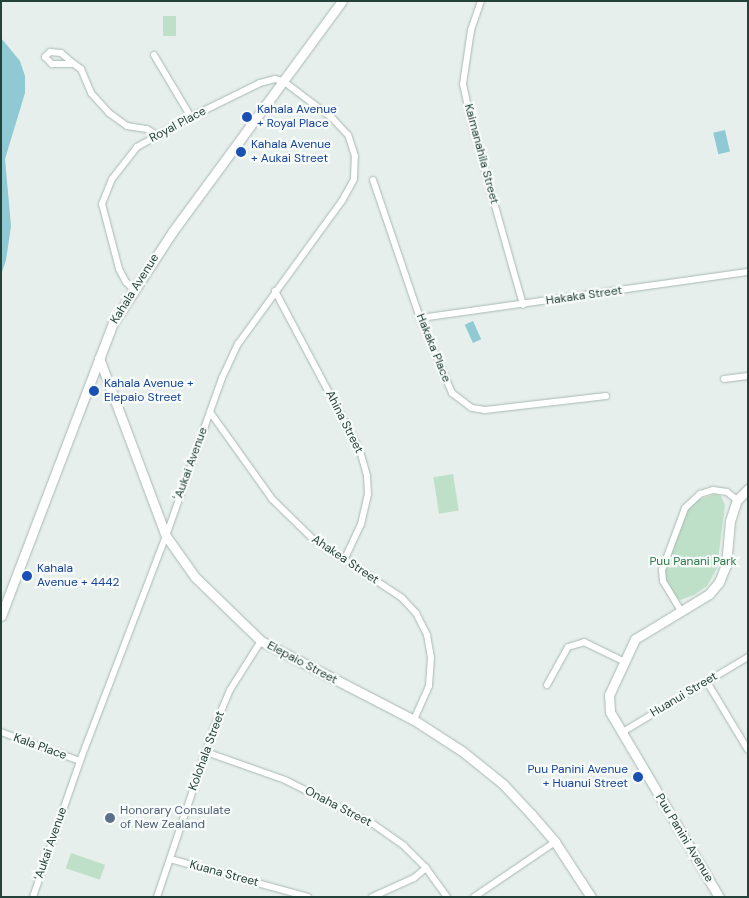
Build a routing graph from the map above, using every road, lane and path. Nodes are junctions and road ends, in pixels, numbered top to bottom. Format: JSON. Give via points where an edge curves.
{"nodes":[{"id":1,"x":342,"y":1,"type":"edge"},
{"id":2,"x":481,"y":1,"type":"edge"},
{"id":3,"x":154,"y":55,"type":"dead end"},
{"id":4,"x":74,"y":64,"type":"dead end"},
{"id":5,"x":283,"y":81,"type":"junction"},
{"id":6,"x":191,"y":117,"type":"junction"},
{"id":7,"x":156,"y":135,"type":"junction"},
{"id":8,"x":372,"y":180,"type":"dead end"},
{"id":9,"x":748,"y":272,"type":"edge"},
{"id":10,"x":133,"y":289,"type":"junction"},
{"id":11,"x":276,"y":291,"type":"junction"},
{"id":12,"x":523,"y":305,"type":"junction"},
{"id":13,"x":420,"y":318,"type":"junction"},
{"id":14,"x":99,"y":358,"type":"junction"},
{"id":15,"x":748,"y":376,"type":"edge"},
{"id":16,"x":724,"y":379,"type":"dead end"},
{"id":17,"x":606,"y":396,"type":"dead end"},
{"id":18,"x":210,"y":412,"type":"junction"},
{"id":19,"x":748,"y":489,"type":"edge"},
{"id":20,"x":737,"y":500,"type":"junction"},
{"id":21,"x":166,"y":536,"type":"junction"},
{"id":22,"x":344,"y":560,"type":"junction"},
{"id":23,"x":681,"y":611,"type":"junction"},
{"id":24,"x":1,"y":616,"type":"edge"},
{"id":25,"x":261,"y":641,"type":"junction"},
{"id":26,"x":748,"y":657,"type":"edge"},
{"id":27,"x":623,"y":661,"type":"junction"},
{"id":28,"x":706,"y":682,"type":"junction"},
{"id":29,"x":547,"y":684,"type":"dead end"},
{"id":30,"x":414,"y":720,"type":"junction"},
{"id":31,"x":1,"y":732,"type":"edge"},
{"id":32,"x":621,"y":733,"type":"junction"},
{"id":33,"x":748,"y":750,"type":"edge"},
{"id":34,"x":206,"y":752,"type":"junction"},
{"id":35,"x":80,"y":761,"type":"junction"},
{"id":36,"x":555,"y":842,"type":"junction"},
{"id":37,"x":170,"y":859,"type":"junction"},
{"id":38,"x":426,"y":868,"type":"junction"},
{"id":39,"x":33,"y":897,"type":"edge"},
{"id":40,"x":157,"y":897,"type":"edge"},
{"id":41,"x":308,"y":897,"type":"edge"},
{"id":42,"x":372,"y":897,"type":"edge"},
{"id":43,"x":447,"y":897,"type":"edge"},
{"id":44,"x":474,"y":897,"type":"edge"},
{"id":45,"x":591,"y":897,"type":"edge"},
{"id":46,"x":719,"y":897,"type":"edge"}],
"edges":[{"from":1,"to":5,"type":"street","name":"Kahala Avenue"},
{"from":2,"to":12,"type":"street","name":"Kaimanahila Street","via":[[471,30],[463,84]]},
{"from":3,"to":6,"type":"street"},
{"from":4,"to":7,"type":"street","via":[[81,69],[91,93],[109,113],[127,126],[147,129]]},
{"from":5,"to":6,"type":"street","name":"Royal Place","via":[[260,84]]},
{"from":5,"to":10,"type":"street","name":"Kahala Avenue"},
{"from":5,"to":11,"type":"street","name":"ʻAukai Avenue","via":[[332,118],[348,136],[355,156],[354,178],[342,201]]},
{"from":6,"to":7,"type":"street","name":"Royal Place"},
{"from":7,"to":10,"type":"street","name":"Royal Place","via":[[137,147],[112,179],[102,204],[119,269]]},
{"from":8,"to":13,"type":"street","name":"Hakaka Place"},
{"from":9,"to":12,"type":"street","name":"Hakaka Street"},
{"from":10,"to":14,"type":"street","name":"Kahala Avenue","via":[[113,323]]},
{"from":11,"to":18,"type":"street","name":"ʻAukai Avenue","via":[[238,344]]},
{"from":11,"to":22,"type":"street","name":"Ahina Street","via":[[360,451],[367,476],[368,494],[361,524]]},
{"from":12,"to":13,"type":"street","name":"Hakaka Street"},
{"from":13,"to":17,"type":"street","name":"Hakaka Place","via":[[452,394],[472,408],[497,410]]},
{"from":14,"to":21,"type":"street","name":"Elepaio Street"},
{"from":14,"to":24,"type":"street","name":"Kahala Avenue"},
{"from":15,"to":16,"type":"street"},
{"from":18,"to":21,"type":"street","name":"ʻAukai Avenue"},
{"from":18,"to":22,"type":"street","name":"Ahakea Street","via":[[272,499],[313,539]]},
{"from":19,"to":20,"type":"street","name":"Puu Panini Avenue"},
{"from":20,"to":23,"type":"street","name":"Puu Panini Avenue","via":[[730,521],[726,566],[719,582],[709,594]]},
{"from":20,"to":23,"type":"street","via":[[728,492],[713,490],[700,494],[684,508],[662,570],[664,581]]},
{"from":21,"to":25,"type":"street","name":"Elepaio Street","via":[[195,577]]},
{"from":21,"to":35,"type":"street","name":"ʻAukai Avenue"},
{"from":22,"to":30,"type":"street","name":"Ahakea Street","via":[[402,598],[416,612],[432,657],[429,686]]},
{"from":23,"to":27,"type":"street","name":"Puu Panini Avenue","via":[[636,639]]},
{"from":25,"to":30,"type":"street","name":"Elepaio Street"},
{"from":25,"to":34,"type":"street","name":"Kolohala Street","via":[[230,690]]},
{"from":26,"to":28,"type":"street","name":"Huanui Street"},
{"from":27,"to":29,"type":"street","via":[[584,642],[568,647]]},
{"from":27,"to":32,"type":"street","name":"Puu Panini Avenue","via":[[609,695],[610,712]]},
{"from":28,"to":32,"type":"street","name":"Huanui Street"},
{"from":28,"to":33,"type":"street"},
{"from":30,"to":36,"type":"street","name":"Elepaio Street","via":[[462,751],[502,784]]},
{"from":31,"to":35,"type":"street","name":"Kala Place"},
{"from":32,"to":46,"type":"street","name":"Puu Panini Avenue"},
{"from":34,"to":37,"type":"street","name":"Kolohala Street"},
{"from":34,"to":38,"type":"street","name":"Onaha Street","via":[[285,780],[373,824],[404,846]]},
{"from":35,"to":39,"type":"street","name":"ʻAukai Avenue"},
{"from":36,"to":44,"type":"street"},
{"from":36,"to":45,"type":"street","name":"Elepaio Street"},
{"from":37,"to":40,"type":"street","name":"Kolohala Street"},
{"from":37,"to":41,"type":"street","name":"Kuana Street"},
{"from":38,"to":42,"type":"street","via":[[414,878]]},
{"from":38,"to":43,"type":"street","name":"Onaha Street"}]}
